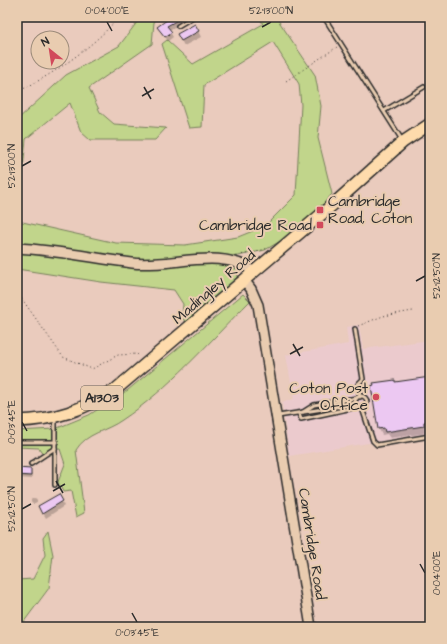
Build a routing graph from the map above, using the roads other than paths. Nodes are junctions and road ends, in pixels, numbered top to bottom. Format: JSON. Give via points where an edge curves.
{"nodes":[{"id":1,"x":193,"y":17,"type":"edge"},
{"id":2,"x":324,"y":17,"type":"edge"},
{"id":3,"x":178,"y":26,"type":"dead end"},
{"id":4,"x":424,"y":88,"type":"dead end"},
{"id":5,"x":384,"y":111,"type":"junction"},
{"id":6,"x":430,"y":124,"type":"edge"},
{"id":7,"x":403,"y":142,"type":"junction"},
{"id":8,"x":17,"y":248,"type":"edge"},
{"id":9,"x":254,"y":272,"type":"junction"},
{"id":10,"x":244,"y":280,"type":"junction"},
{"id":11,"x":355,"y":329,"type":"road end"},
{"id":12,"x":358,"y":397,"type":"junction"},
{"id":13,"x":356,"y":405,"type":"junction"},
{"id":14,"x":362,"y":408,"type":"junction"},
{"id":15,"x":299,"y":414,"type":"junction"},
{"id":16,"x":277,"y":416,"type":"junction"},
{"id":17,"x":55,"y":418,"type":"junction"},
{"id":18,"x":17,"y":421,"type":"edge"},
{"id":19,"x":430,"y":436,"type":"edge"},
{"id":20,"x":17,"y":442,"type":"edge"},
{"id":21,"x":56,"y":442,"type":"junction"},
{"id":22,"x":56,"y":448,"type":"junction"},
{"id":23,"x":31,"y":464,"type":"dead end"},
{"id":24,"x":55,"y":485,"type":"dead end"},
{"id":25,"x":311,"y":627,"type":"edge"}],
"edges":[{"from":1,"to":3,"type":"lane"},
{"from":2,"to":5,"type":"lane"},
{"from":4,"to":5,"type":"lane"},
{"from":5,"to":7,"type":"lane"},
{"from":6,"to":7,"type":"highway","name":"Madingley Road","number":"A1303"},
{"from":7,"to":9,"type":"highway","name":"Madingley Road","number":"A1303"},
{"from":8,"to":9,"type":"street","via":[[42,249],[140,264],[218,259],[238,262]]},
{"from":9,"to":10,"type":"highway","name":"Madingley Road","number":"A1303"},
{"from":10,"to":16,"type":"street","name":"Cambridge Road","via":[[258,305]]},
{"from":10,"to":17,"type":"highway","name":"Madingley Road","number":"A1303","via":[[115,390],[76,412]]},
{"from":11,"to":12,"type":"lane","via":[[363,380],[358,384]]},
{"from":12,"to":13,"type":"lane"},
{"from":12,"to":14,"type":"lane","via":[[364,398],[366,402]]},
{"from":12,"to":15,"type":"lane","via":[[314,405]]},
{"from":13,"to":14,"type":"lane"},
{"from":13,"to":15,"type":"lane"},
{"from":14,"to":19,"type":"lane","via":[[373,441],[377,445]]},
{"from":15,"to":16,"type":"lane"},
{"from":16,"to":25,"type":"street","name":"Cambridge Road"},
{"from":17,"to":18,"type":"highway","name":"Madingley Road","number":"A1303"},
{"from":17,"to":21,"type":"lane"},
{"from":20,"to":21,"type":"lane"},
{"from":21,"to":22,"type":"lane"},
{"from":22,"to":23,"type":"lane"},
{"from":22,"to":24,"type":"lane"}]}
